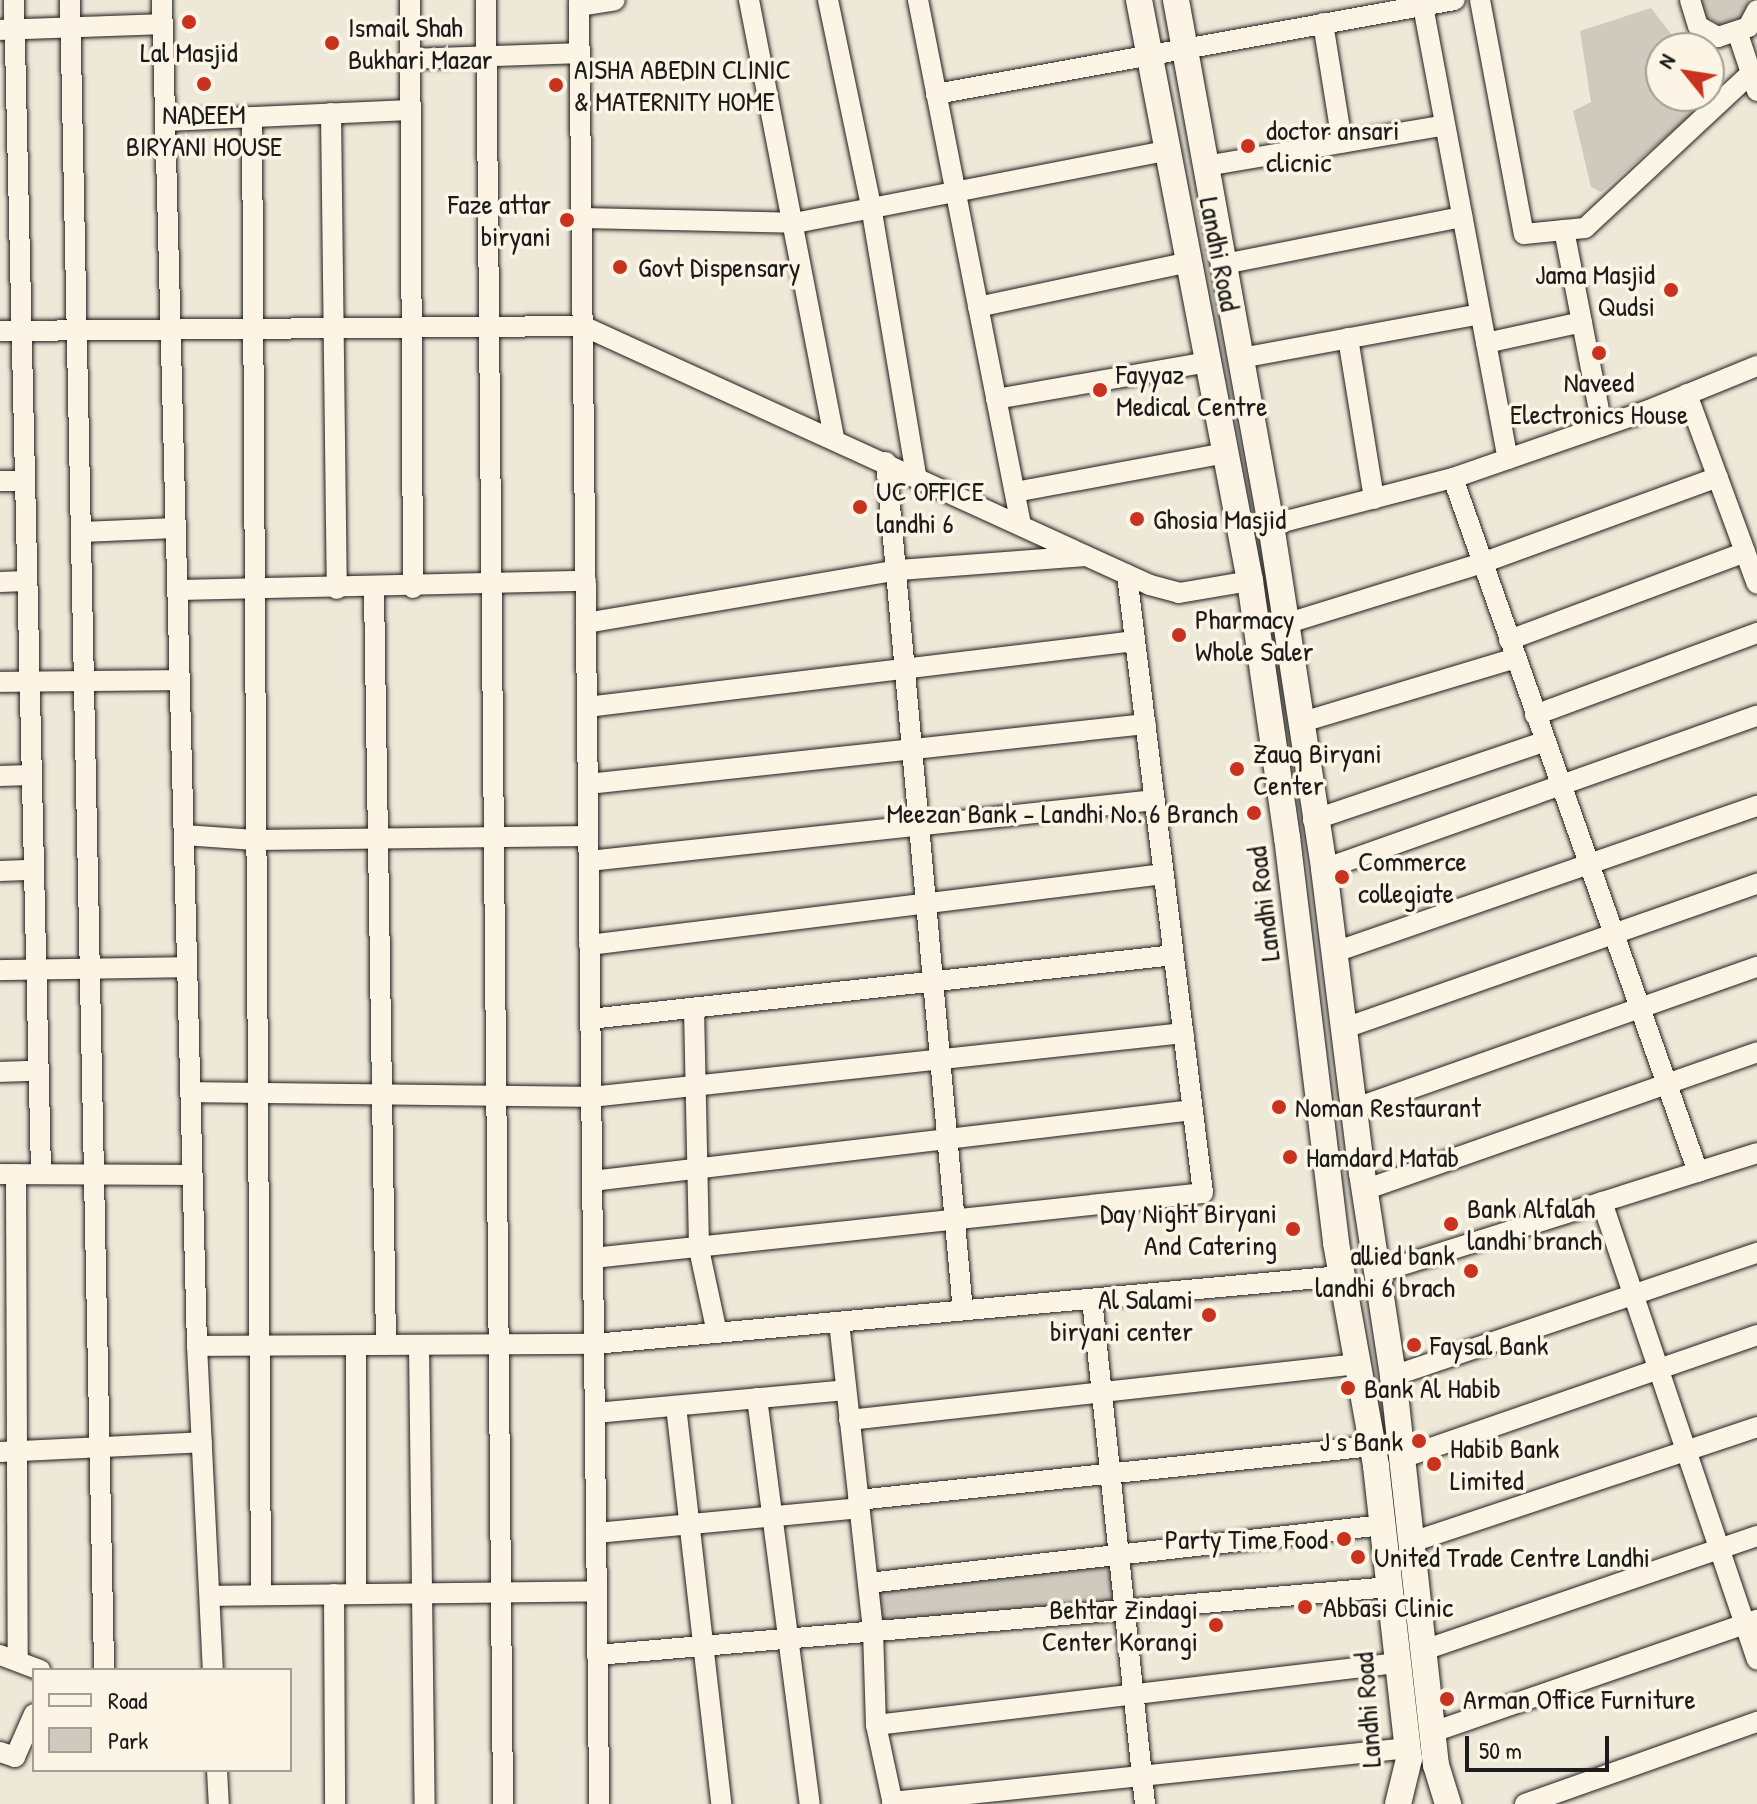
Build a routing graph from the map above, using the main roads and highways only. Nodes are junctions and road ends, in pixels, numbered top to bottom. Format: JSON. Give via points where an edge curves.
{"nodes":[{"id":1,"x":1139,"y":0,"type":"edge"},
{"id":2,"x":1176,"y":0,"type":"edge"},
{"id":3,"x":1372,"y":1236,"type":"junction"},
{"id":4,"x":1336,"y":1243,"type":"junction"},
{"id":5,"x":1379,"y":1283,"type":"junction"},
{"id":6,"x":1346,"y":1303,"type":"junction"},
{"id":7,"x":1400,"y":1804,"type":"edge"},
{"id":8,"x":1446,"y":1804,"type":"edge"}],
"edges":[{"from":1,"to":4,"type":"main road","name":"Landhi Road","via":[[1250,581]]},
{"from":2,"to":3,"type":"main road","name":"Landhi Road","via":[[1271,525],[1324,869]]},
{"from":3,"to":4,"type":"main road"},
{"from":3,"to":5,"type":"main road","name":"Landhi Road"},
{"from":4,"to":6,"type":"main road","name":"Landhi Road"},
{"from":5,"to":6,"type":"main road"},
{"from":5,"to":8,"type":"main road","name":"Landhi Road"},
{"from":6,"to":7,"type":"main road","name":"Landhi Road","via":[[1373,1446],[1408,1748]]},
{"from":7,"to":8,"type":"main road","via":[[1423,1793]]}]}
